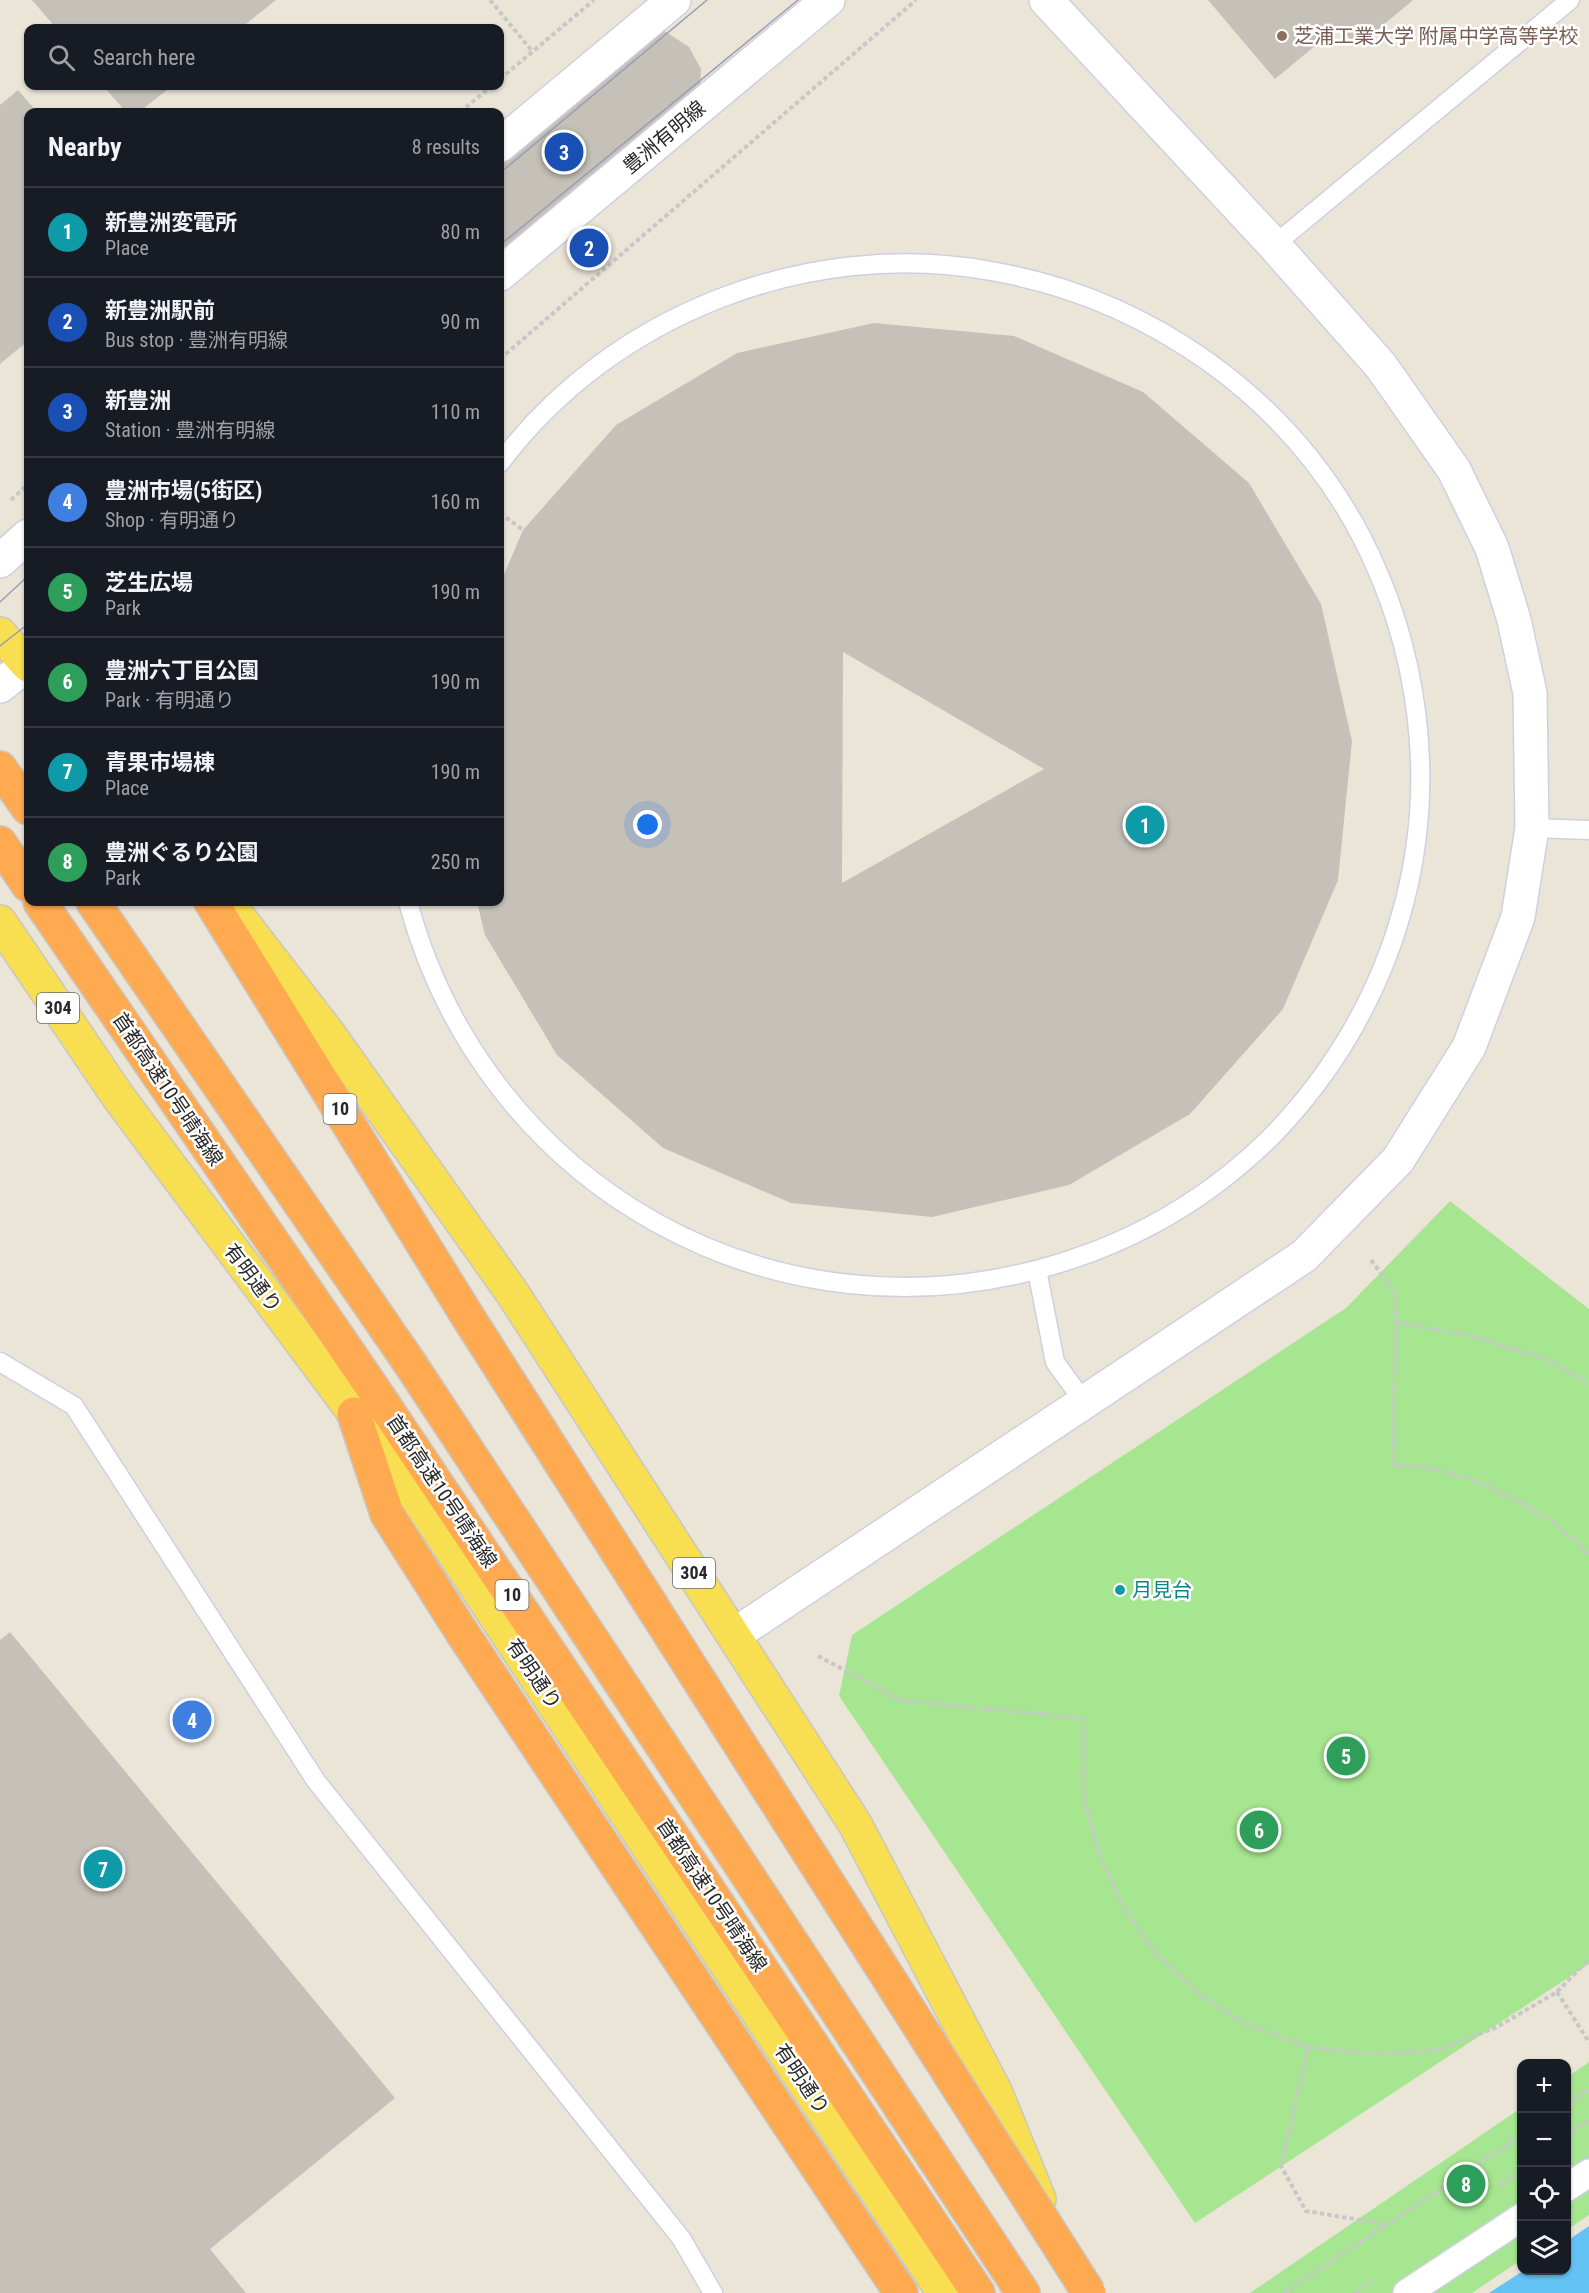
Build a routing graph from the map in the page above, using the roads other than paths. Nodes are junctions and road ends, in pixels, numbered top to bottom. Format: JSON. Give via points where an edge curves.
{"nodes":[{"id":1,"x":674,"y":0,"type":"edge"},
{"id":2,"x":828,"y":0,"type":"edge"},
{"id":3,"x":1046,"y":0,"type":"edge"},
{"id":4,"x":1570,"y":0,"type":"edge"},
{"id":5,"x":504,"y":142,"type":"edge"},
{"id":6,"x":1274,"y":245,"type":"junction"},
{"id":7,"x":504,"y":271,"type":"edge"},
{"id":8,"x":504,"y":458,"type":"edge"},
{"id":9,"x":24,"y":540,"type":"edge"},
{"id":10,"x":0,"y":561,"type":"edge"},
{"id":11,"x":0,"y":634,"type":"edge"},
{"id":12,"x":24,"y":660,"type":"edge"},
{"id":13,"x":24,"y":667,"type":"edge"},
{"id":14,"x":0,"y":686,"type":"edge"},
{"id":15,"x":0,"y":768,"type":"edge"},
{"id":16,"x":24,"y":802,"type":"edge"},
{"id":17,"x":1532,"y":828,"type":"junction"},
{"id":18,"x":1589,"y":830,"type":"edge"},
{"id":19,"x":0,"y":843,"type":"edge"},
{"id":20,"x":24,"y":879,"type":"edge"},
{"id":21,"x":43,"y":906,"type":"edge"},
{"id":22,"x":96,"y":906,"type":"edge"},
{"id":23,"x":213,"y":906,"type":"edge"},
{"id":24,"x":230,"y":906,"type":"edge"},
{"id":25,"x":409,"y":906,"type":"edge"},
{"id":26,"x":0,"y":922,"type":"edge"},
{"id":27,"x":1037,"y":1270,"type":"junction"},
{"id":28,"x":0,"y":1362,"type":"edge"},
{"id":29,"x":1084,"y":1402,"type":"junction"},
{"id":30,"x":354,"y":1414,"type":"junction"},
{"id":31,"x":734,"y":1635,"type":"junction"},
{"id":32,"x":1589,"y":2173,"type":"edge"},
{"id":33,"x":1571,"y":2184,"type":"edge"},
{"id":34,"x":1517,"y":2220,"type":"edge"},
{"id":35,"x":713,"y":2293,"type":"edge"},
{"id":36,"x":901,"y":2293,"type":"edge"},
{"id":37,"x":944,"y":2293,"type":"edge"},
{"id":38,"x":978,"y":2293,"type":"edge"},
{"id":39,"x":1023,"y":2293,"type":"edge"},
{"id":40,"x":1077,"y":2293,"type":"edge"},
{"id":41,"x":1089,"y":2293,"type":"edge"},
{"id":42,"x":1407,"y":2293,"type":"edge"}],
"edges":[{"from":1,"to":5,"type":"street"},
{"from":2,"to":7,"type":"street","name":"豊洲有明線"},
{"from":3,"to":6,"type":"street"},
{"from":4,"to":6,"type":"lane"},
{"from":6,"to":17,"type":"street","via":[[1381,366],[1454,470],[1492,548],[1514,620],[1530,693]]},
{"from":8,"to":27,"type":"lane","via":[[534,422],[583,377],[672,319],[742,290],[808,273],[877,264],[931,264],[987,270],[1056,286],[1155,328],[1220,369],[1255,399],[1296,441],[1343,505],[1373,561],[1397,623],[1412,683],[1419,735],[1421,789],[1415,854],[1386,959],[1373,991],[1334,1060],[1304,1101],[1256,1151],[1225,1178],[1161,1220],[1090,1254]]},
{"from":9,"to":10,"type":"street"},
{"from":11,"to":12,"type":"main road"},
{"from":13,"to":14,"type":"street"},
{"from":15,"to":16,"type":"highway"},
{"from":17,"to":18,"type":"lane"},
{"from":17,"to":29,"type":"street","via":[[1518,917],[1469,1047],[1398,1160],[1304,1256]]},
{"from":19,"to":20,"type":"highway"},
{"from":21,"to":38,"type":"highway","name":"首都高速10号晴海線","number":"10","via":[[372,1387]]},
{"from":22,"to":39,"type":"highway","name":"首都高速10号晴海線","number":"10","via":[[409,1362]]},
{"from":23,"to":41,"type":"highway","number":"10","bridge":true,"via":[[468,1317]]},
{"from":24,"to":31,"type":"main road","number":"304","via":[[328,1033],[513,1294]]},
{"from":25,"to":27,"type":"lane","via":[[443,999],[512,1105],[581,1172],[657,1224],[752,1264],[874,1287],[922,1288],[1007,1278]]},
{"from":26,"to":30,"type":"main road","name":"有明通り","number":"304","via":[[117,1095]]},
{"from":27,"to":29,"type":"lane","via":[[1056,1362]]},
{"from":28,"to":35,"type":"lane","via":[[74,1406],[316,1781],[681,2238]]},
{"from":29,"to":31,"type":"street"},
{"from":30,"to":36,"type":"highway","via":[[387,1514]]},
{"from":30,"to":37,"type":"main road","name":"有明通り","number":"304","via":[[414,1493]]},
{"from":31,"to":40,"type":"main road","number":"304","via":[[855,1824],[995,2091]]},
{"from":32,"to":33,"type":"street"},
{"from":34,"to":42,"type":"street"}]}
